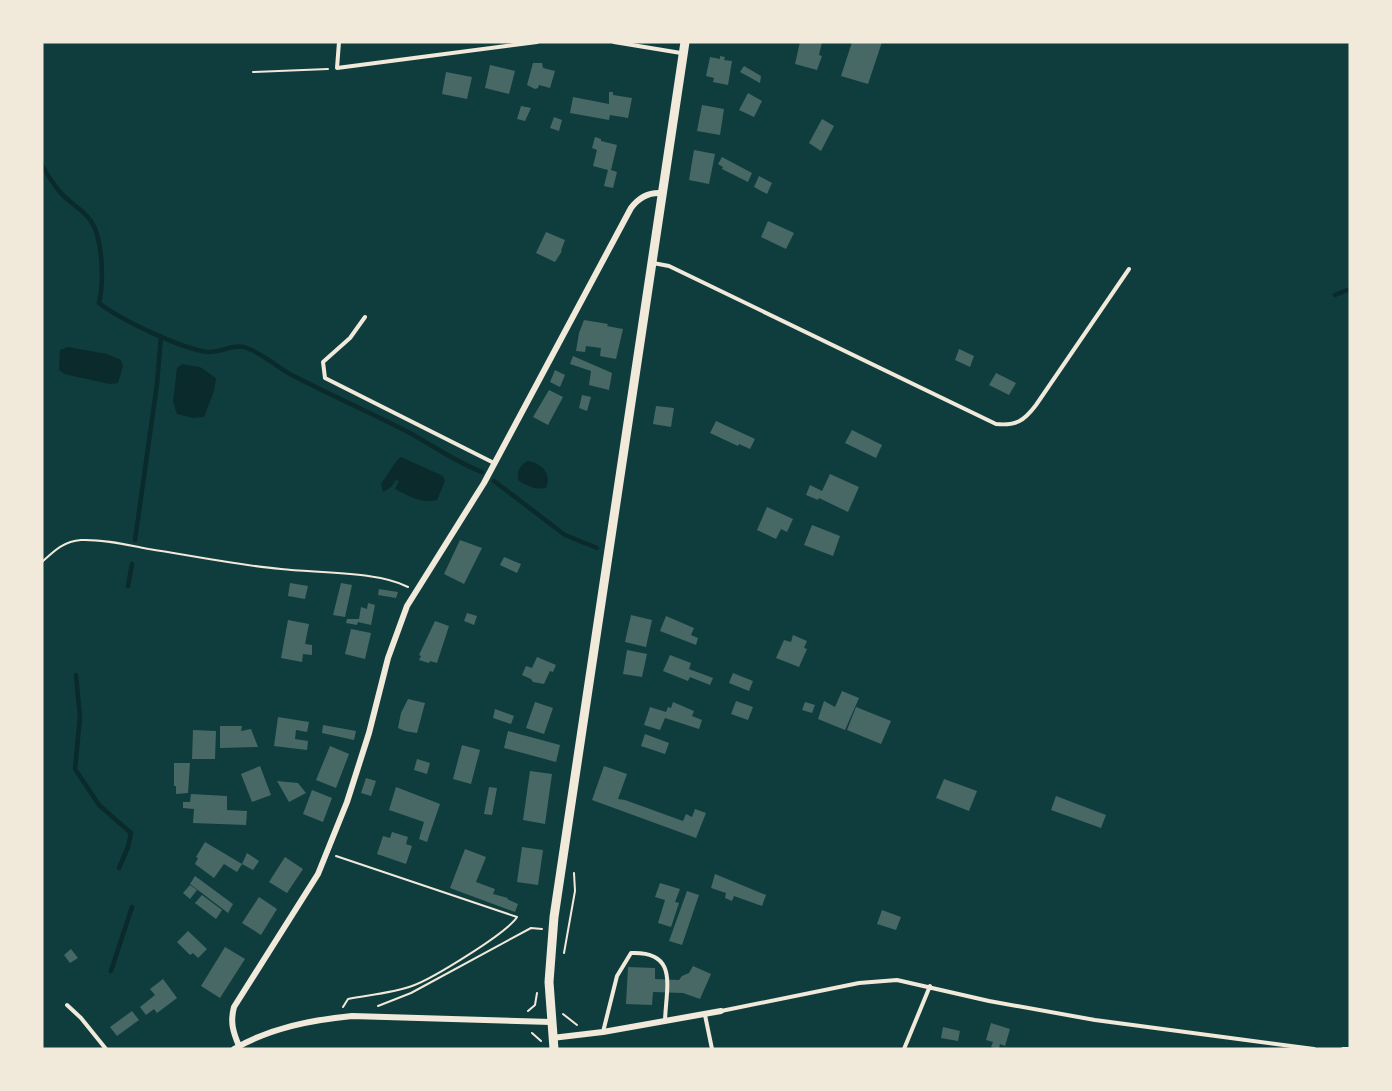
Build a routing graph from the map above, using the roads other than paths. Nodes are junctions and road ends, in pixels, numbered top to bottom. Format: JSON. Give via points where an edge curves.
{"nodes":[{"id":1,"x":339,"y":42,"type":"edge"},
{"id":2,"x":537,"y":42,"type":"edge"},
{"id":3,"x":614,"y":42,"type":"edge"},
{"id":4,"x":685,"y":42,"type":"edge"},
{"id":5,"x":683,"y":53,"type":"junction"},
{"id":6,"x":662,"y":193,"type":"junction"},
{"id":7,"x":652,"y":263,"type":"junction"},
{"id":8,"x":1129,"y":269,"type":"dead end"},
{"id":9,"x":365,"y":317,"type":"dead end"},
{"id":10,"x":494,"y":464,"type":"junction"},
{"id":11,"x":930,"y":986,"type":"junction"},
{"id":12,"x":67,"y":1005,"type":"dead end"},
{"id":13,"x":721,"y":1011,"type":"joint"},
{"id":14,"x":705,"y":1014,"type":"junction"},
{"id":15,"x":665,"y":1021,"type":"junction"},
{"id":16,"x":551,"y":1022,"type":"junction"},
{"id":17,"x":603,"y":1032,"type":"junction"},
{"id":18,"x":552,"y":1038,"type":"junction"},
{"id":19,"x":237,"y":1048,"type":"edge"},
{"id":20,"x":106,"y":1049,"type":"edge"},
{"id":21,"x":554,"y":1049,"type":"edge"},
{"id":22,"x":712,"y":1049,"type":"edge"},
{"id":23,"x":904,"y":1049,"type":"edge"},
{"id":24,"x":1314,"y":1049,"type":"edge"},
{"id":25,"x":1342,"y":1049,"type":"edge"},
{"id":26,"x":1350,"y":1049,"type":"edge"}],
"edges":[{"from":1,"to":2,"type":"lane","via":[[337,68]]},
{"from":3,"to":5,"type":"lane"},
{"from":4,"to":5,"type":"street"},
{"from":5,"to":6,"type":"street"},
{"from":6,"to":7,"type":"street"},
{"from":6,"to":10,"type":"street","via":[[645,196],[631,208]]},
{"from":7,"to":8,"type":"lane","via":[[669,266],[996,424],[1008,425],[1026,418]]},
{"from":7,"to":16,"type":"street","via":[[554,917],[549,976]]},
{"from":9,"to":10,"type":"lane","via":[[350,338],[323,362],[325,378]]},
{"from":10,"to":19,"type":"street","via":[[399,624],[347,802],[318,874],[234,1007],[231,1018]]},
{"from":11,"to":13,"type":"lane","via":[[897,980],[870,982]]},
{"from":11,"to":23,"type":"lane"},
{"from":11,"to":24,"type":"lane","via":[[1095,1020]]},
{"from":12,"to":20,"type":"lane"},
{"from":13,"to":14,"type":"street"},
{"from":14,"to":15,"type":"street"},
{"from":14,"to":22,"type":"lane"},
{"from":15,"to":17,"type":"street"},
{"from":15,"to":17,"type":"lane","via":[[665,965],[648,952],[632,953],[617,976]]},
{"from":16,"to":18,"type":"street"},
{"from":16,"to":19,"type":"street","via":[[337,1017],[280,1029]]},
{"from":17,"to":18,"type":"street"},
{"from":18,"to":21,"type":"street"},
{"from":25,"to":26,"type":"lane"}]}
